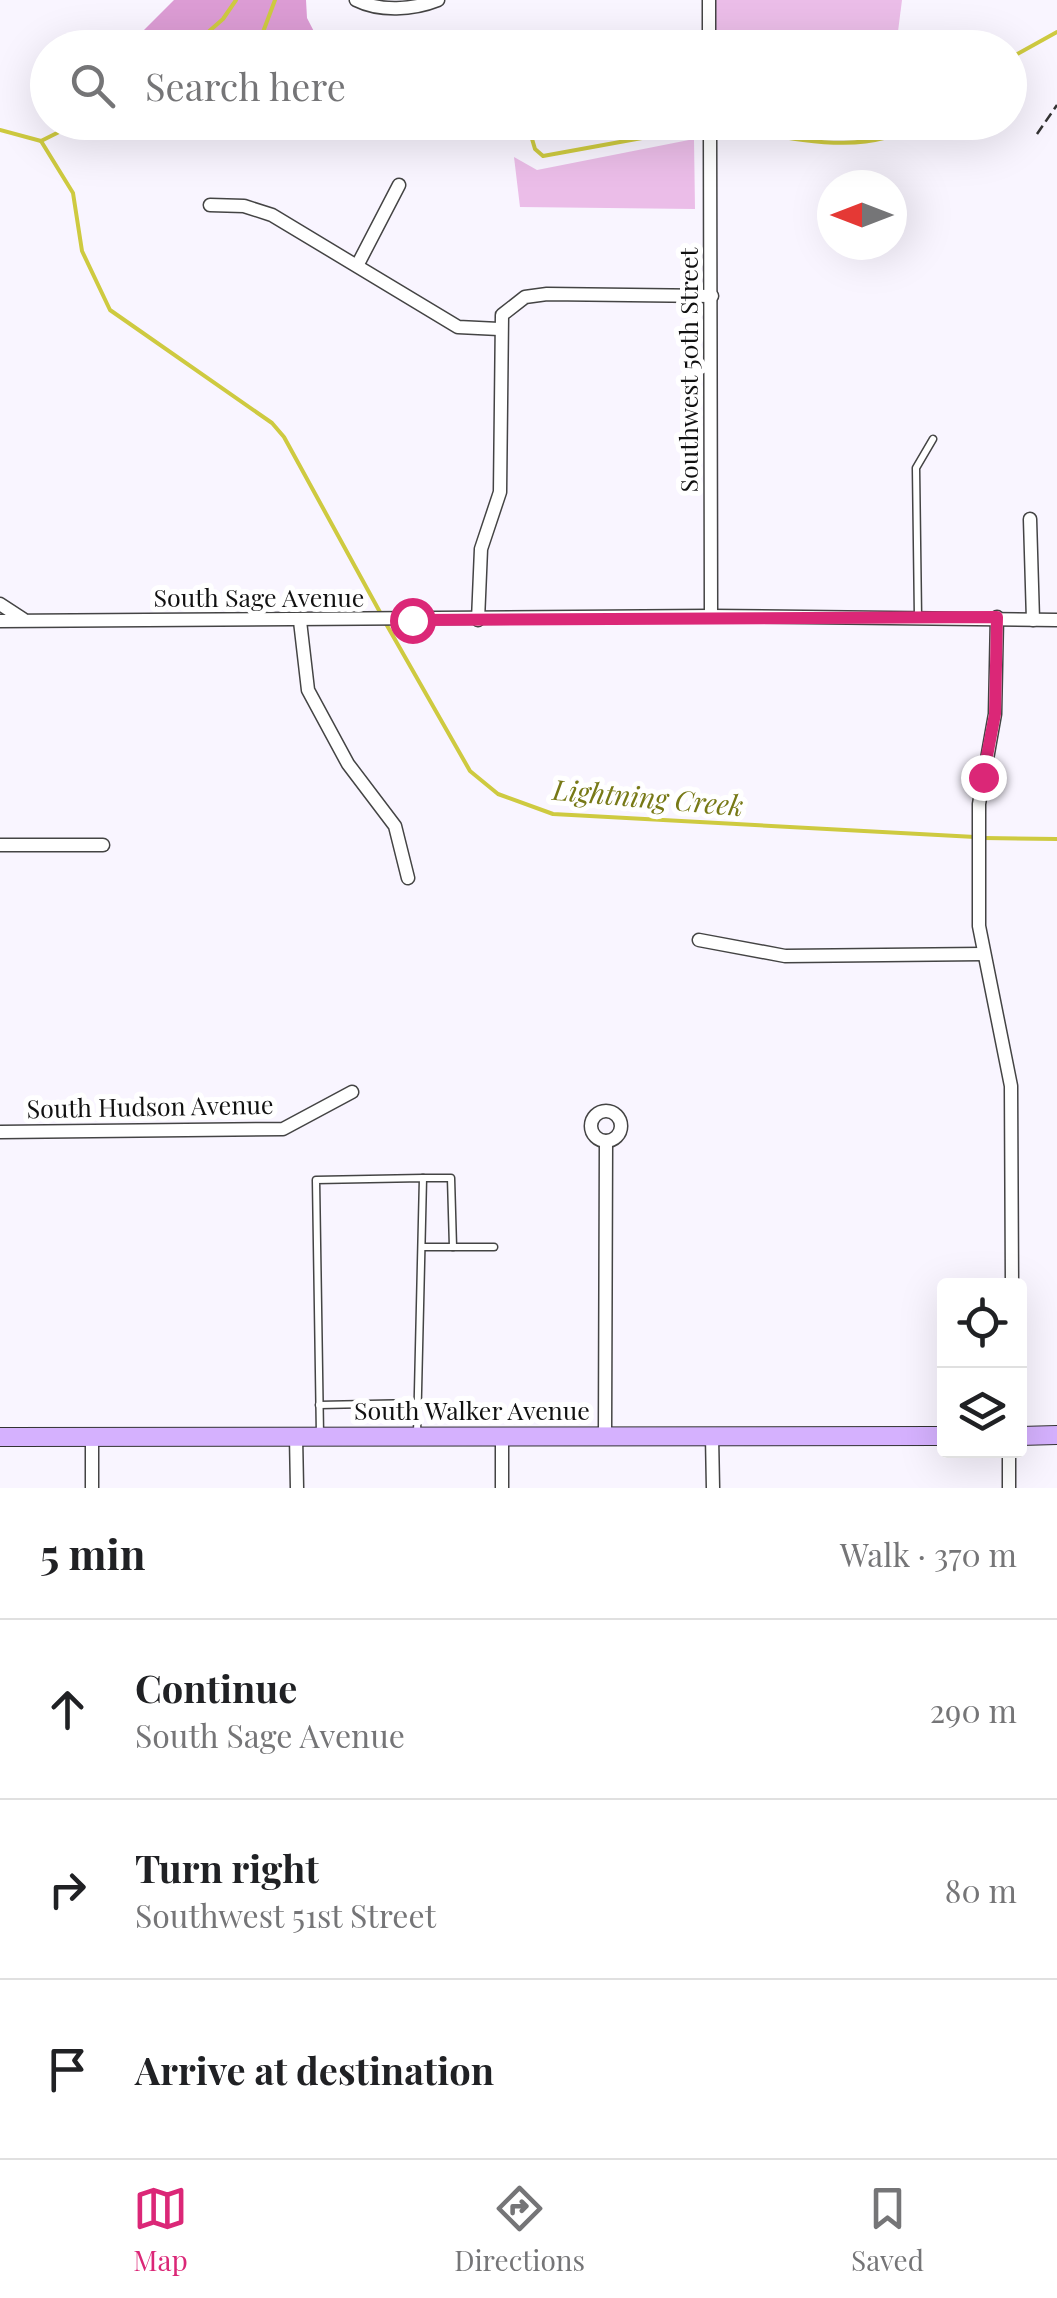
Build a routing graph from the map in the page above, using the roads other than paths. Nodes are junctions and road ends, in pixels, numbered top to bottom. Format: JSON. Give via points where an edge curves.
{"nodes":[{"id":1,"x":356,"y":0,"type":"edge"},
{"id":2,"x":438,"y":0,"type":"edge"},
{"id":3,"x":709,"y":0,"type":"edge"},
{"id":4,"x":709,"y":30,"type":"edge"},
{"id":5,"x":710,"y":140,"type":"edge"},
{"id":6,"x":400,"y":185,"type":"dead end"},
{"id":7,"x":210,"y":206,"type":"dead end"},
{"id":8,"x":358,"y":264,"type":"junction"},
{"id":9,"x":712,"y":296,"type":"junction"},
{"id":10,"x":499,"y":329,"type":"junction"},
{"id":11,"x":933,"y":440,"type":"dead end"},
{"id":12,"x":1030,"y":519,"type":"dead end"},
{"id":13,"x":0,"y":604,"type":"edge"},
{"id":14,"x":711,"y":616,"type":"junction"},
{"id":15,"x":918,"y":617,"type":"junction"},
{"id":16,"x":997,"y":617,"type":"junction"},
{"id":17,"x":300,"y":620,"type":"junction"},
{"id":18,"x":478,"y":620,"type":"junction"},
{"id":19,"x":1033,"y":620,"type":"junction"},
{"id":20,"x":1057,"y":620,"type":"edge"},
{"id":21,"x":0,"y":621,"type":"edge"},
{"id":22,"x":26,"y":621,"type":"junction"},
{"id":23,"x":0,"y":845,"type":"edge"},
{"id":24,"x":103,"y":845,"type":"dead end"},
{"id":25,"x":408,"y":878,"type":"dead end"},
{"id":26,"x":699,"y":940,"type":"dead end"},
{"id":27,"x":983,"y":954,"type":"junction"},
{"id":28,"x":352,"y":1092,"type":"dead end"},
{"id":29,"x":0,"y":1132,"type":"edge"},
{"id":30,"x":606,"y":1141,"type":"dead end"},
{"id":31,"x":423,"y":1178,"type":"junction"},
{"id":32,"x":422,"y":1247,"type":"junction"},
{"id":33,"x":453,"y":1247,"type":"junction"},
{"id":34,"x":494,"y":1247,"type":"dead end"},
{"id":35,"x":1012,"y":1278,"type":"edge"},
{"id":36,"x":419,"y":1403,"type":"junction"},
{"id":37,"x":319,"y":1404,"type":"junction"},
{"id":38,"x":296,"y":1436,"type":"junction"},
{"id":39,"x":320,"y":1436,"type":"junction"},
{"id":40,"x":417,"y":1436,"type":"junction"},
{"id":41,"x":502,"y":1436,"type":"junction"},
{"id":42,"x":605,"y":1436,"type":"junction"},
{"id":43,"x":712,"y":1436,"type":"junction"},
{"id":44,"x":937,"y":1436,"type":"edge"},
{"id":45,"x":1027,"y":1436,"type":"edge"},
{"id":46,"x":1057,"y":1436,"type":"edge"},
{"id":47,"x":0,"y":1437,"type":"edge"},
{"id":48,"x":92,"y":1437,"type":"junction"},
{"id":49,"x":1009,"y":1458,"type":"edge"},
{"id":50,"x":92,"y":1488,"type":"edge"},
{"id":51,"x":297,"y":1488,"type":"edge"},
{"id":52,"x":502,"y":1488,"type":"edge"},
{"id":53,"x":713,"y":1488,"type":"edge"},
{"id":54,"x":1009,"y":1488,"type":"edge"}],
"edges":[{"from":1,"to":2,"type":"street","via":[[392,8]]},
{"from":3,"to":4,"type":"street"},
{"from":5,"to":9,"type":"street","name":"Southwest 50th Street"},
{"from":6,"to":8,"type":"street"},
{"from":7,"to":8,"type":"street","via":[[272,214]]},
{"from":8,"to":10,"type":"street","via":[[458,328]]},
{"from":9,"to":10,"type":"street","via":[[526,297],[502,315]]},
{"from":9,"to":14,"type":"street","name":"Southwest 50th Street"},
{"from":10,"to":18,"type":"street","via":[[500,492],[481,549]]},
{"from":11,"to":15,"type":"lane","via":[[916,468]]},
{"from":12,"to":19,"type":"street"},
{"from":13,"to":22,"type":"street"},
{"from":14,"to":15,"type":"street","name":"South Sage Avenue"},
{"from":14,"to":18,"type":"street","name":"South Sage Avenue"},
{"from":15,"to":16,"type":"street","name":"South Sage Avenue"},
{"from":16,"to":19,"type":"street","name":"South Sage Avenue"},
{"from":16,"to":27,"type":"street","via":[[995,714],[979,804]]},
{"from":17,"to":18,"type":"street","name":"South Sage Avenue"},
{"from":17,"to":22,"type":"street","name":"South Sage Avenue"},
{"from":17,"to":25,"type":"street","via":[[312,699],[348,764],[396,826]]},
{"from":19,"to":20,"type":"street","name":"South Sage Avenue"},
{"from":21,"to":22,"type":"street","name":"South Sage Avenue"},
{"from":23,"to":24,"type":"street"},
{"from":26,"to":27,"type":"street","via":[[786,956]]},
{"from":27,"to":35,"type":"street","via":[[1011,1086]]},
{"from":28,"to":29,"type":"street","name":"South Hudson Avenue","via":[[283,1128]]},
{"from":30,"to":42,"type":"street"},
{"from":31,"to":32,"type":"lane"},
{"from":31,"to":33,"type":"lane","via":[[451,1178]]},
{"from":31,"to":37,"type":"lane","via":[[316,1180]]},
{"from":32,"to":33,"type":"lane"},
{"from":32,"to":36,"type":"lane"},
{"from":33,"to":34,"type":"lane"},
{"from":36,"to":37,"type":"lane"},
{"from":36,"to":40,"type":"lane"},
{"from":37,"to":39,"type":"lane"},
{"from":38,"to":39,"type":"main road","name":"South Walker Avenue"},
{"from":38,"to":48,"type":"main road","name":"South Walker Avenue"},
{"from":38,"to":51,"type":"street"},
{"from":39,"to":40,"type":"main road","name":"South Walker Avenue"},
{"from":40,"to":41,"type":"main road","name":"South Walker Avenue"},
{"from":41,"to":42,"type":"main road","name":"South Walker Avenue"},
{"from":41,"to":52,"type":"street"},
{"from":42,"to":43,"type":"main road","name":"South Walker Avenue"},
{"from":43,"to":44,"type":"main road","name":"South Walker Avenue"},
{"from":43,"to":53,"type":"street"},
{"from":45,"to":46,"type":"main road"},
{"from":47,"to":48,"type":"main road","name":"South Walker Avenue"},
{"from":48,"to":50,"type":"street"},
{"from":49,"to":54,"type":"street"}]}
